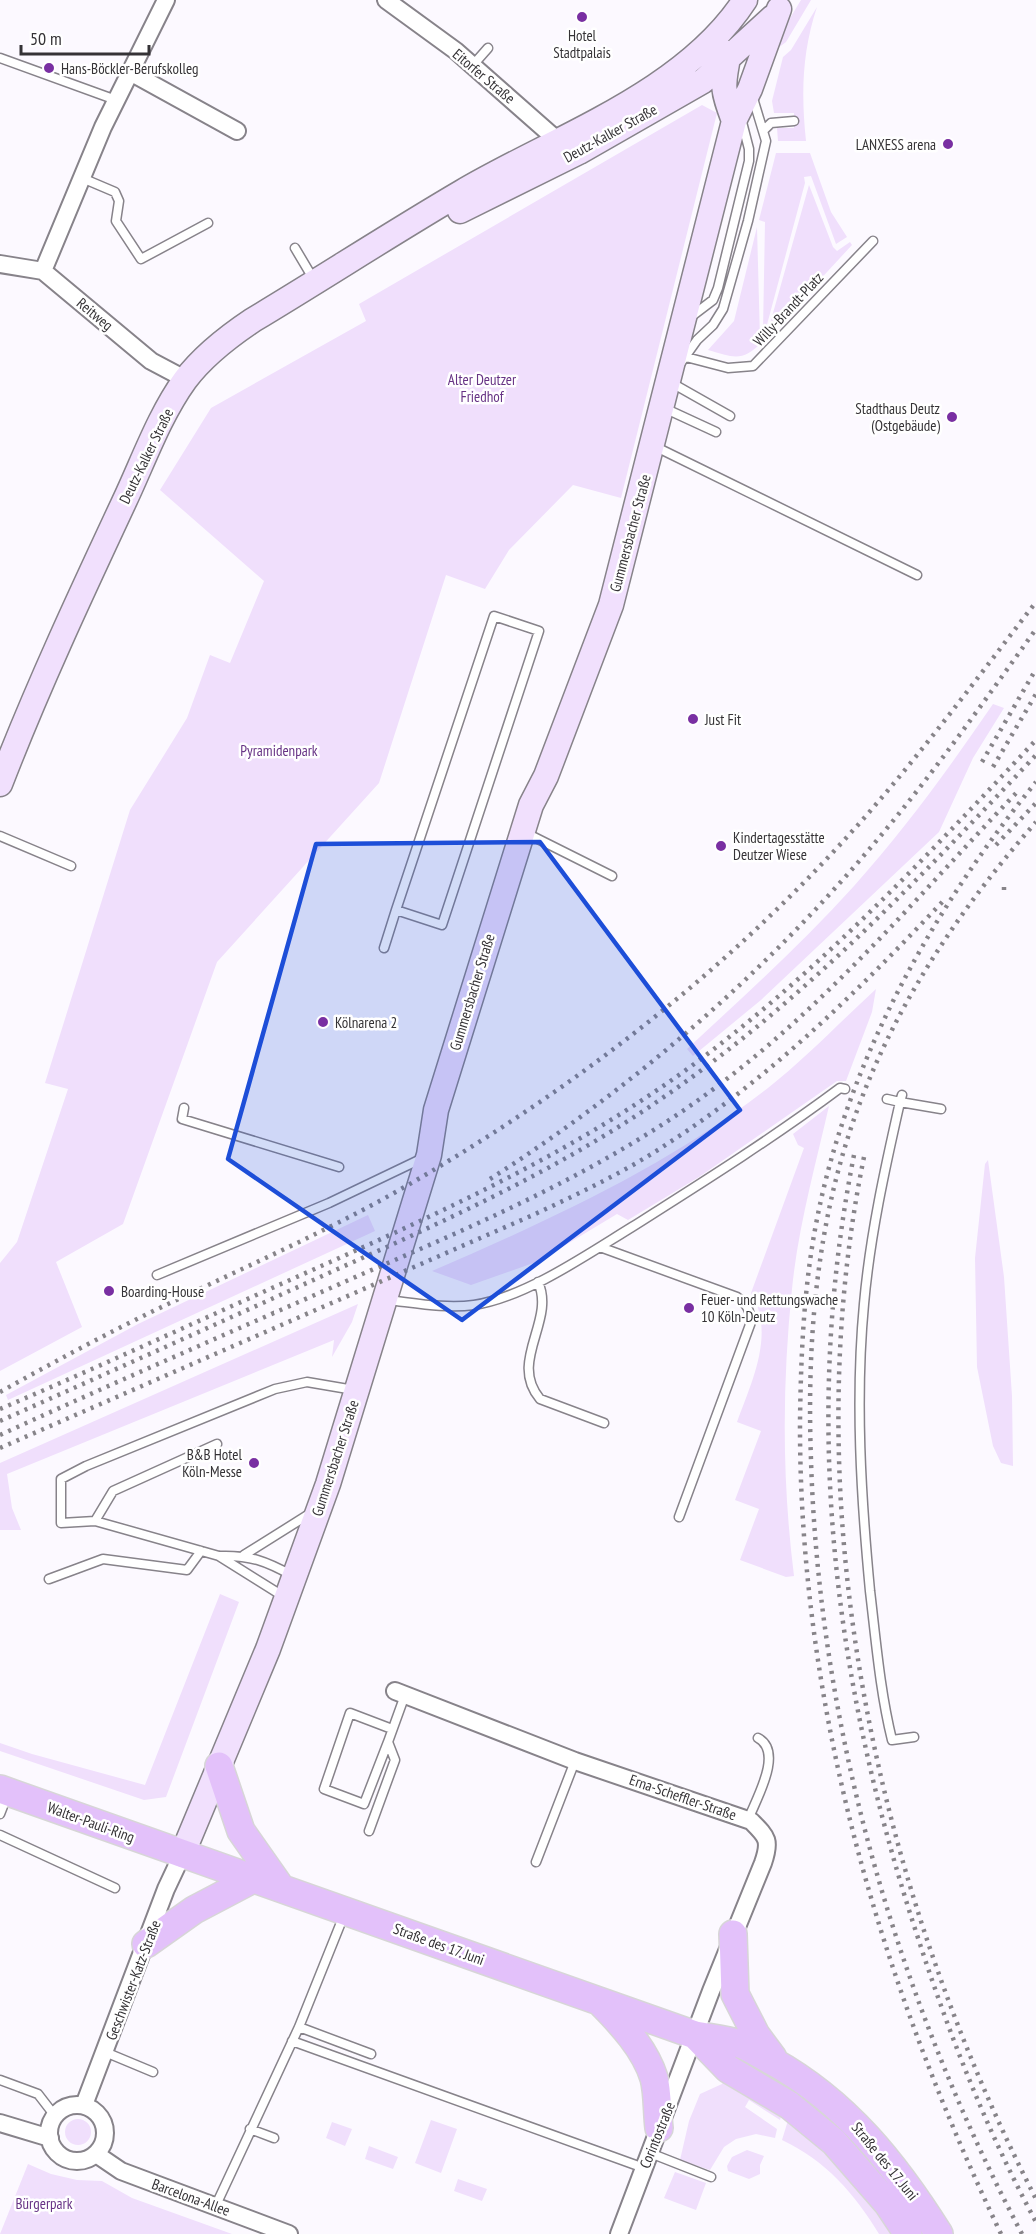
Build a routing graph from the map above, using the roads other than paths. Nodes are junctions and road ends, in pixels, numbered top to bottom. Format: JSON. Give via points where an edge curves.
{"nodes":[{"id":1,"x":166,"y":0,"type":"edge"},
{"id":2,"x":386,"y":0,"type":"edge"},
{"id":3,"x":743,"y":2,"type":"edge"},
{"id":4,"x":782,"y":4,"type":"edge"},
{"id":5,"x":488,"y":48,"type":"dead end"},
{"id":6,"x":0,"y":58,"type":"edge"},
{"id":7,"x":727,"y":61,"type":"junction"},
{"id":8,"x":473,"y":65,"type":"junction"},
{"id":9,"x":130,"y":72,"type":"junction"},
{"id":10,"x":750,"y":89,"type":"junction"},
{"id":11,"x":116,"y":100,"type":"junction"},
{"id":12,"x":737,"y":117,"type":"junction"},
{"id":13,"x":794,"y":121,"type":"dead end"},
{"id":14,"x":764,"y":130,"type":"junction"},
{"id":15,"x":237,"y":131,"type":"dead end"},
{"id":16,"x":557,"y":140,"type":"junction"},
{"id":17,"x":579,"y":152,"type":"junction"},
{"id":18,"x":82,"y":178,"type":"junction"},
{"id":19,"x":208,"y":223,"type":"dead end"},
{"id":20,"x":409,"y":226,"type":"junction"},
{"id":21,"x":873,"y":241,"type":"dead end"},
{"id":22,"x":295,"y":248,"type":"dead end"},
{"id":23,"x":0,"y":264,"type":"edge"},
{"id":24,"x":44,"y":271,"type":"junction"},
{"id":25,"x":316,"y":283,"type":"junction"},
{"id":26,"x":676,"y":367,"type":"junction"},
{"id":27,"x":185,"y":380,"type":"junction"},
{"id":28,"x":663,"y":408,"type":"junction"},
{"id":29,"x":730,"y":416,"type":"dead end"},
{"id":30,"x":716,"y":432,"type":"dead end"},
{"id":31,"x":654,"y":446,"type":"junction"},
{"id":32,"x":917,"y":575,"type":"dead end"},
{"id":33,"x":0,"y":784,"type":"edge"},
{"id":34,"x":523,"y":831,"type":"junction"},
{"id":35,"x":0,"y":836,"type":"edge"},
{"id":36,"x":71,"y":866,"type":"dead end"},
{"id":37,"x":612,"y":876,"type":"dead end"},
{"id":38,"x":396,"y":910,"type":"junction"},
{"id":39,"x":384,"y":948,"type":"dead end"},
{"id":40,"x":845,"y":1089,"type":"dead end"},
{"id":41,"x":901,"y":1098,"type":"junction"},
{"id":42,"x":887,"y":1099,"type":"dead end"},
{"id":43,"x":184,"y":1108,"type":"dead end"},
{"id":44,"x":941,"y":1109,"type":"dead end"},
{"id":45,"x":429,"y":1155,"type":"junction"},
{"id":46,"x":339,"y":1167,"type":"dead end"},
{"id":47,"x":600,"y":1247,"type":"junction"},
{"id":48,"x":157,"y":1275,"type":"dead end"},
{"id":49,"x":538,"y":1282,"type":"junction"},
{"id":50,"x":386,"y":1299,"type":"junction"},
{"id":51,"x":358,"y":1391,"type":"junction"},
{"id":52,"x":604,"y":1423,"type":"dead end"},
{"id":53,"x":217,"y":1444,"type":"dead end"},
{"id":54,"x":319,"y":1508,"type":"junction"},
{"id":55,"x":679,"y":1517,"type":"dead end"},
{"id":56,"x":95,"y":1521,"type":"junction"},
{"id":57,"x":201,"y":1551,"type":"junction"},
{"id":58,"x":243,"y":1555,"type":"junction"},
{"id":59,"x":219,"y":1556,"type":"junction"},
{"id":60,"x":49,"y":1578,"type":"dead end"},
{"id":61,"x":290,"y":1587,"type":"junction"},
{"id":62,"x":400,"y":1693,"type":"joint"},
{"id":63,"x":392,"y":1729,"type":"junction"},
{"id":64,"x":914,"y":1737,"type":"dead end"},
{"id":65,"x":758,"y":1738,"type":"dead end"},
{"id":66,"x":387,"y":1742,"type":"junction"},
{"id":67,"x":575,"y":1761,"type":"junction"},
{"id":68,"x":219,"y":1766,"type":"junction"},
{"id":69,"x":3,"y":1799,"type":"edge"},
{"id":70,"x":748,"y":1820,"type":"junction"},
{"id":71,"x":369,"y":1831,"type":"dead end"},
{"id":72,"x":0,"y":1835,"type":"edge"},
{"id":73,"x":182,"y":1855,"type":"junction"},
{"id":74,"x":536,"y":1862,"type":"dead end"},
{"id":75,"x":253,"y":1879,"type":"junction"},
{"id":76,"x":115,"y":1888,"type":"dead end"},
{"id":77,"x":281,"y":1888,"type":"junction"},
{"id":78,"x":346,"y":1911,"type":"junction"},
{"id":79,"x":733,"y":1934,"type":"junction"},
{"id":80,"x":146,"y":1944,"type":"junction"},
{"id":81,"x":599,"y":2001,"type":"junction"},
{"id":82,"x":299,"y":2027,"type":"junction"},
{"id":83,"x":695,"y":2036,"type":"junction"},
{"id":84,"x":292,"y":2041,"type":"junction"},
{"id":85,"x":105,"y":2052,"type":"junction"},
{"id":86,"x":371,"y":2054,"type":"dead end"},
{"id":87,"x":780,"y":2066,"type":"junction"},
{"id":88,"x":153,"y":2072,"type":"dead end"},
{"id":89,"x":0,"y":2080,"type":"edge"},
{"id":90,"x":84,"y":2105,"type":"junction"},
{"id":91,"x":55,"y":2116,"type":"junction"},
{"id":92,"x":0,"y":2123,"type":"edge"},
{"id":93,"x":250,"y":2129,"type":"junction"},
{"id":94,"x":50,"y":2138,"type":"junction"},
{"id":95,"x":273,"y":2138,"type":"dead end"},
{"id":96,"x":651,"y":2150,"type":"junction"},
{"id":97,"x":96,"y":2154,"type":"junction"},
{"id":98,"x":711,"y":2177,"type":"dead end"},
{"id":99,"x":216,"y":2205,"type":"junction"},
{"id":100,"x":290,"y":2234,"type":"edge"},
{"id":101,"x":619,"y":2234,"type":"edge"},
{"id":102,"x":908,"y":2234,"type":"edge"},
{"id":103,"x":939,"y":2234,"type":"edge"}],
"edges":[{"from":1,"to":9,"type":"street"},
{"from":2,"to":8,"type":"street","name":"Eitorfer Straße"},
{"from":3,"to":7,"type":"street"},
{"from":3,"to":16,"type":"street","name":"Deutz-Kalker Straße","via":[[682,66],[640,95]]},
{"from":4,"to":7,"type":"street","name":"Deutz-Kalker Straße"},
{"from":4,"to":10,"type":"street","name":"Gummersbacher Straße"},
{"from":5,"to":8,"type":"lane"},
{"from":6,"to":11,"type":"lane"},
{"from":7,"to":12,"type":"street","via":[[723,92]]},
{"from":7,"to":17,"type":"street","name":"Deutz-Kalker Straße","via":[[703,81]]},
{"from":8,"to":16,"type":"street","name":"Eitorfer Straße"},
{"from":9,"to":11,"type":"street"},
{"from":9,"to":15,"type":"street"},
{"from":10,"to":12,"type":"street","name":"Gummersbacher Straße"},
{"from":10,"to":14,"type":"lane"},
{"from":11,"to":18,"type":"street"},
{"from":12,"to":26,"type":"street","name":"Gummersbacher Straße"},
{"from":13,"to":14,"type":"lane","via":[[771,123]]},
{"from":14,"to":26,"type":"lane","via":[[763,158],[723,309]]},
{"from":16,"to":17,"type":"street","name":"Eitorfer Straße"},
{"from":16,"to":20,"type":"street","name":"Deutz-Kalker Straße"},
{"from":17,"to":20,"type":"street","name":"Deutz-Kalker Straße","via":[[457,212]]},
{"from":18,"to":19,"type":"lane","via":[[115,192],[116,221],[141,260]]},
{"from":18,"to":24,"type":"street"},
{"from":20,"to":25,"type":"street","name":"Deutz-Kalker Straße"},
{"from":21,"to":26,"type":"lane","name":"Willy-Brandt-Platz","via":[[753,366]]},
{"from":22,"to":25,"type":"lane"},
{"from":23,"to":24,"type":"street"},
{"from":24,"to":27,"type":"street","name":"Reitweg","via":[[151,361]]},
{"from":25,"to":27,"type":"street","name":"Deutz-Kalker Straße","via":[[227,338]]},
{"from":26,"to":28,"type":"street","name":"Gummersbacher Straße"},
{"from":26,"to":29,"type":"lane"},
{"from":27,"to":33,"type":"street","name":"Deutz-Kalker Straße","via":[[112,528]]},
{"from":28,"to":30,"type":"lane"},
{"from":28,"to":31,"type":"street","name":"Gummersbacher Straße"},
{"from":31,"to":32,"type":"lane"},
{"from":31,"to":34,"type":"street","name":"Gummersbacher Straße","via":[[611,605]]},
{"from":34,"to":37,"type":"lane"},
{"from":34,"to":45,"type":"street","name":"Gummersbacher Straße","via":[[436,1110]]},
{"from":35,"to":36,"type":"lane"},
{"from":38,"to":38,"type":"lane","via":[[494,616],[539,631],[442,925]]},
{"from":38,"to":39,"type":"lane"},
{"from":40,"to":47,"type":"lane","via":[[840,1088],[769,1140]]},
{"from":41,"to":42,"type":"lane"},
{"from":41,"to":44,"type":"lane"},
{"from":41,"to":64,"type":"lane","via":[[885,1167],[864,1303],[859,1419],[865,1542],[888,1723],[892,1740]]},
{"from":43,"to":46,"type":"lane","via":[[182,1119]]},
{"from":45,"to":48,"type":"lane","via":[[329,1203]]},
{"from":45,"to":50,"type":"street","name":"Gummersbacher Straße"},
{"from":47,"to":49,"type":"lane"},
{"from":47,"to":55,"type":"lane","via":[[737,1297],[750,1312],[751,1322]]},
{"from":49,"to":50,"type":"lane","via":[[474,1305]]},
{"from":49,"to":52,"type":"lane","via":[[543,1312],[528,1356],[535,1393],[540,1399]]},
{"from":50,"to":51,"type":"street","name":"Gummersbacher Straße"},
{"from":51,"to":54,"type":"street","name":"Gummersbacher Straße"},
{"from":51,"to":56,"type":"lane","via":[[306,1382],[275,1389],[62,1479],[61,1523]]},
{"from":53,"to":56,"type":"lane","via":[[113,1491]]},
{"from":54,"to":58,"type":"lane"},
{"from":54,"to":61,"type":"street","name":"Gummersbacher Straße"},
{"from":56,"to":57,"type":"lane"},
{"from":57,"to":59,"type":"lane"},
{"from":57,"to":60,"type":"lane","via":[[188,1570],[103,1559]]},
{"from":58,"to":59,"type":"lane"},
{"from":58,"to":61,"type":"lane","via":[[270,1563]]},
{"from":59,"to":61,"type":"lane"},
{"from":61,"to":68,"type":"street","name":"Gummersbacher Straße"},
{"from":62,"to":63,"type":"lane"},
{"from":62,"to":67,"type":"street","name":"Erna-Scheffler-Straße"},
{"from":63,"to":66,"type":"lane"},
{"from":63,"to":66,"type":"lane","via":[[350,1713],[324,1790],[364,1804]]},
{"from":65,"to":70,"type":"lane","via":[[768,1746],[770,1761]]},
{"from":66,"to":71,"type":"lane","via":[[394,1760]]},
{"from":67,"to":70,"type":"street","name":"Erna-Scheffler-Straße"},
{"from":67,"to":74,"type":"lane"},
{"from":68,"to":73,"type":"street","name":"Gummersbacher Straße"},
{"from":68,"to":77,"type":"main road","via":[[241,1831]]},
{"from":69,"to":73,"type":"main road","name":"Walter-Pauli-Ring"},
{"from":70,"to":79,"type":"street","name":"Erna-Scheffler-Straße","via":[[766,1836],[768,1849]]},
{"from":72,"to":76,"type":"lane"},
{"from":73,"to":75,"type":"main road","name":"Straße des 17. Juni"},
{"from":73,"to":80,"type":"street","name":"Geschwister-Katz-Straße"},
{"from":75,"to":77,"type":"main road","name":"Straße des 17. Juni"},
{"from":75,"to":80,"type":"main road","via":[[194,1910]]},
{"from":77,"to":78,"type":"main road","name":"Straße des 17. Juni"},
{"from":78,"to":81,"type":"main road","name":"Straße des 17. Juni"},
{"from":78,"to":82,"type":"lane"},
{"from":79,"to":83,"type":"street","name":"Erna-Scheffler-Straße"},
{"from":79,"to":87,"type":"main road","via":[[735,1994],[756,2035]]},
{"from":80,"to":85,"type":"street","name":"Geschwister-Katz-Straße"},
{"from":81,"to":83,"type":"main road","name":"Straße des 17. Juni"},
{"from":81,"to":96,"type":"main road","via":[[627,2032],[654,2078]]},
{"from":82,"to":84,"type":"lane"},
{"from":82,"to":86,"type":"lane"},
{"from":83,"to":87,"type":"main road","name":"Straße des 17. Juni","via":[[742,2044]]},
{"from":83,"to":96,"type":"street","name":"Corintostraße"},
{"from":83,"to":102,"type":"main road","name":"Straße des 17. Juni","via":[[728,2069],[789,2105],[834,2142],[888,2204]]},
{"from":84,"to":93,"type":"lane"},
{"from":84,"to":96,"type":"lane"},
{"from":85,"to":88,"type":"lane"},
{"from":85,"to":90,"type":"street","name":"Geschwister-Katz-Straße"},
{"from":87,"to":103,"type":"main road","name":"Straße des 17. Juni","via":[[844,2111],[874,2142],[909,2186]]},
{"from":89,"to":91,"type":"lane","via":[[38,2094]]},
{"from":90,"to":91,"type":"street","via":[[73,2105]]},
{"from":90,"to":97,"type":"street","via":[[99,2114],[105,2130],[102,2147]]},
{"from":91,"to":94,"type":"street"},
{"from":92,"to":94,"type":"street"},
{"from":93,"to":95,"type":"lane"},
{"from":93,"to":99,"type":"lane"},
{"from":94,"to":97,"type":"street","via":[[56,2152],[68,2160],[83,2161]]},
{"from":96,"to":98,"type":"lane"},
{"from":96,"to":101,"type":"street","name":"Corintostraße"},
{"from":97,"to":99,"type":"street","name":"Barcelona-Allee","via":[[121,2171]]},
{"from":99,"to":100,"type":"street","name":"Barcelona-Allee"}]}
